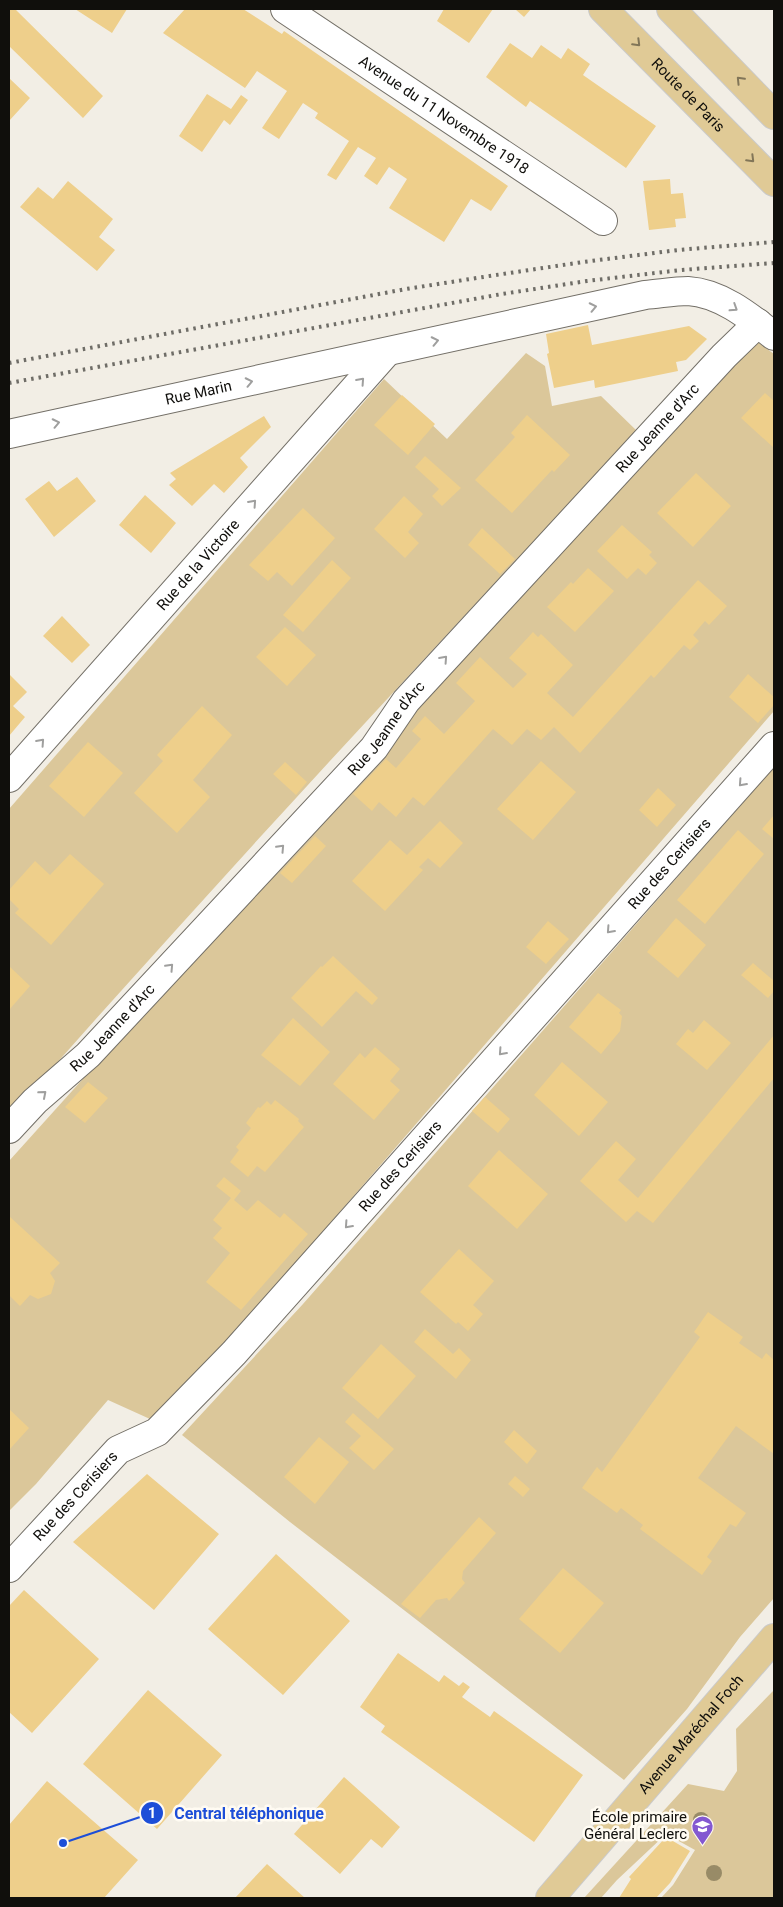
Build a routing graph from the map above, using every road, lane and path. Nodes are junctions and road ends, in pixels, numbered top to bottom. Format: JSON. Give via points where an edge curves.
{"nodes":[{"id":1,"x":285,"y":9,"type":"edge"},
{"id":2,"x":603,"y":9,"type":"edge"},
{"id":3,"x":671,"y":9,"type":"edge"},
{"id":4,"x":774,"y":115,"type":"edge"},
{"id":5,"x":774,"y":182,"type":"edge"},
{"id":6,"x":603,"y":221,"type":"dead end"},
{"id":7,"x":766,"y":330,"type":"edge"},
{"id":8,"x":387,"y":352,"type":"junction"},
{"id":9,"x":9,"y":434,"type":"edge"},
{"id":10,"x":774,"y":746,"type":"edge"},
{"id":11,"x":9,"y":778,"type":"edge"},
{"id":12,"x":9,"y":1129,"type":"edge"},
{"id":13,"x":9,"y":1568,"type":"edge"},
{"id":14,"x":774,"y":1638,"type":"edge"},
{"id":15,"x":550,"y":1898,"type":"edge"}],
"edges":[{"from":1,"to":6,"type":"street","name":"Avenue du 11 Novembre 1918"},
{"from":2,"to":5,"type":"main road","name":"Route de Paris","one_way":true},
{"from":4,"to":3,"type":"main road","one_way":true},
{"from":8,"to":7,"type":"street","name":"Rue Marin","one_way":true,"via":[[645,296],[688,291],[714,296]]},
{"from":12,"to":7,"type":"street","name":"Rue Jeanne d'Arc","one_way":true,"via":[[35,1101],[88,1055],[374,748],[406,701],[724,356]]},
{"from":9,"to":8,"type":"street","name":"Rue Marin","one_way":true},
{"from":11,"to":8,"type":"street","name":"Rue de la Victoire","one_way":true},
{"from":10,"to":13,"type":"street","name":"Rue des Cerisiers","one_way":true,"via":[[234,1352],[157,1432],[118,1450]]},
{"from":14,"to":15,"type":"main road","name":"Avenue Maréchal Foch"}]}
